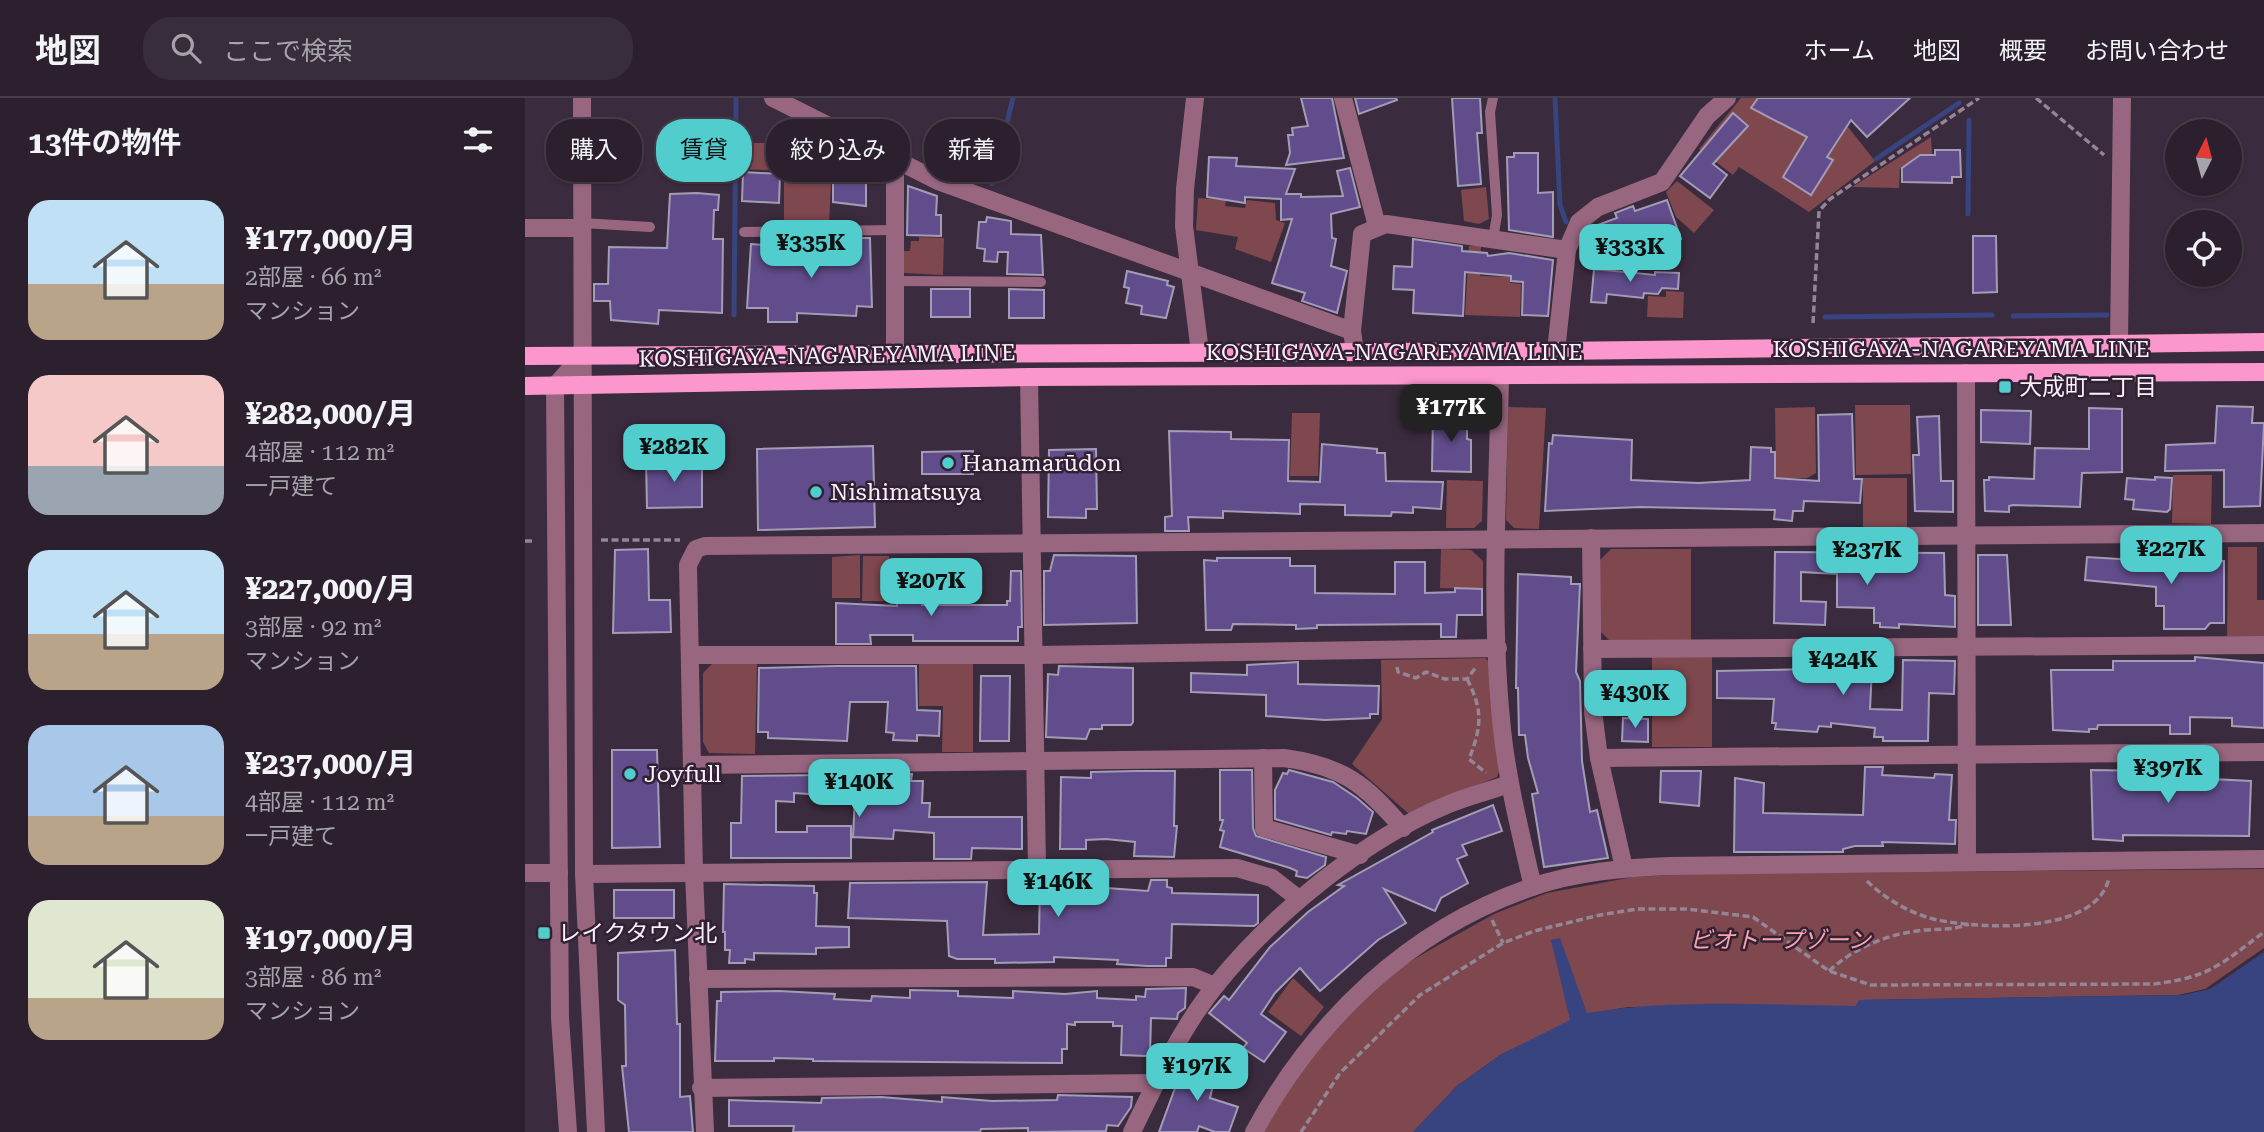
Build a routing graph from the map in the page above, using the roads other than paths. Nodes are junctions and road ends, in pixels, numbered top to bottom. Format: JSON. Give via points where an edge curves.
{"nodes":[{"id":1,"x":582,"y":98,"type":"edge"},
{"id":2,"x":773,"y":98,"type":"edge"},
{"id":3,"x":1195,"y":98,"type":"edge"},
{"id":4,"x":1343,"y":98,"type":"edge"},
{"id":5,"x":1493,"y":98,"type":"edge"},
{"id":6,"x":1727,"y":98,"type":"edge"},
{"id":7,"x":2122,"y":98,"type":"edge"},
{"id":8,"x":814,"y":119,"type":"edge"},
{"id":9,"x":910,"y":167,"type":"edge"},
{"id":10,"x":895,"y":182,"type":"edge"},
{"id":11,"x":582,"y":225,"type":"junction"},
{"id":12,"x":1377,"y":226,"type":"junction"},
{"id":13,"x":650,"y":227,"type":"dead end"},
{"id":14,"x":525,"y":228,"type":"edge"},
{"id":15,"x":895,"y":230,"type":"junction"},
{"id":16,"x":744,"y":232,"type":"dead end"},
{"id":17,"x":1493,"y":239,"type":"junction"},
{"id":18,"x":1567,"y":250,"type":"junction"},
{"id":19,"x":1190,"y":275,"type":"junction"},
{"id":20,"x":895,"y":281,"type":"junction"},
{"id":21,"x":1041,"y":282,"type":"dead end"},
{"id":22,"x":1352,"y":331,"type":"junction"},
{"id":23,"x":2264,"y":342,"type":"edge"},
{"id":24,"x":2119,"y":343,"type":"junction"},
{"id":25,"x":1556,"y":351,"type":"junction"},
{"id":26,"x":1200,"y":352,"type":"junction"},
{"id":27,"x":1355,"y":352,"type":"junction"},
{"id":28,"x":895,"y":355,"type":"junction"},
{"id":29,"x":525,"y":356,"type":"edge"},
{"id":30,"x":582,"y":356,"type":"junction"},
{"id":31,"x":2264,"y":372,"type":"edge"},
{"id":32,"x":1966,"y":373,"type":"junction"},
{"id":33,"x":1500,"y":376,"type":"junction"},
{"id":34,"x":1029,"y":377,"type":"junction"},
{"id":35,"x":525,"y":386,"type":"edge"},
{"id":36,"x":555,"y":386,"type":"junction"},
{"id":37,"x":582,"y":386,"type":"junction"},
{"id":38,"x":2264,"y":533,"type":"edge"},
{"id":39,"x":1965,"y":535,"type":"junction"},
{"id":40,"x":1591,"y":538,"type":"junction"},
{"id":41,"x":1498,"y":539,"type":"junction"},
{"id":42,"x":1034,"y":543,"type":"junction"},
{"id":43,"x":2264,"y":645,"type":"edge"},
{"id":44,"x":1498,"y":648,"type":"junction"},
{"id":45,"x":1966,"y":648,"type":"junction"},
{"id":46,"x":1592,"y":649,"type":"junction"},
{"id":47,"x":692,"y":655,"type":"junction"},
{"id":48,"x":1034,"y":655,"type":"junction"},
{"id":49,"x":2264,"y":752,"type":"edge"},
{"id":50,"x":1968,"y":754,"type":"junction"},
{"id":51,"x":1263,"y":758,"type":"junction"},
{"id":52,"x":1599,"y":758,"type":"junction"},
{"id":53,"x":1035,"y":761,"type":"junction"},
{"id":54,"x":693,"y":765,"type":"junction"},
{"id":55,"x":1503,"y":778,"type":"junction"},
{"id":56,"x":1403,"y":828,"type":"junction"},
{"id":57,"x":1360,"y":855,"type":"junction"},
{"id":58,"x":2264,"y":859,"type":"edge"},
{"id":59,"x":1968,"y":861,"type":"junction"},
{"id":60,"x":1037,"y":868,"type":"junction"},
{"id":61,"x":1624,"y":868,"type":"junction"},
{"id":62,"x":525,"y":873,"type":"edge"},
{"id":63,"x":559,"y":873,"type":"junction"},
{"id":64,"x":694,"y":873,"type":"junction"},
{"id":65,"x":584,"y":874,"type":"junction"},
{"id":66,"x":1533,"y":887,"type":"junction"},
{"id":67,"x":1299,"y":899,"type":"junction"},
{"id":68,"x":698,"y":979,"type":"junction"},
{"id":69,"x":1215,"y":986,"type":"junction"},
{"id":70,"x":1155,"y":1083,"type":"junction"},
{"id":71,"x":701,"y":1088,"type":"junction"},
{"id":72,"x":568,"y":1132,"type":"edge"},
{"id":73,"x":596,"y":1132,"type":"edge"},
{"id":74,"x":705,"y":1132,"type":"edge"},
{"id":75,"x":1132,"y":1132,"type":"edge"},
{"id":76,"x":1254,"y":1132,"type":"edge"}],
"edges":[{"from":1,"to":11,"type":"street"},
{"from":2,"to":8,"type":"street"},
{"from":3,"to":19,"type":"street","via":[[1185,189]]},
{"from":4,"to":12,"type":"street"},
{"from":5,"to":17,"type":"lane","via":[[1497,215]]},
{"from":6,"to":18,"type":"street","via":[[1707,116],[1662,182],[1598,208],[1579,222]]},
{"from":7,"to":24,"type":"street"},
{"from":9,"to":19,"type":"street"},
{"from":10,"to":15,"type":"street"},
{"from":11,"to":13,"type":"lane"},
{"from":11,"to":14,"type":"street"},
{"from":11,"to":30,"type":"street"},
{"from":12,"to":17,"type":"street"},
{"from":12,"to":22,"type":"street","via":[[1362,234]]},
{"from":15,"to":16,"type":"lane"},
{"from":15,"to":20,"type":"street"},
{"from":17,"to":18,"type":"street"},
{"from":18,"to":25,"type":"street"},
{"from":19,"to":22,"type":"street"},
{"from":19,"to":26,"type":"street"},
{"from":20,"to":21,"type":"lane"},
{"from":20,"to":28,"type":"street"},
{"from":22,"to":27,"type":"street"},
{"from":23,"to":24,"type":"main road","name":"KOSHIGAYA-NAGAREYAMA LINE"},
{"from":24,"to":25,"type":"main road","name":"KOSHIGAYA-NAGAREYAMA LINE"},
{"from":25,"to":27,"type":"main road","name":"KOSHIGAYA-NAGAREYAMA LINE"},
{"from":26,"to":27,"type":"main road","name":"KOSHIGAYA-NAGAREYAMA LINE"},
{"from":26,"to":28,"type":"main road","name":"KOSHIGAYA-NAGAREYAMA LINE"},
{"from":28,"to":30,"type":"main road","name":"KOSHIGAYA-NAGAREYAMA LINE"},
{"from":29,"to":30,"type":"main road","name":"KOSHIGAYA-NAGAREYAMA LINE"},
{"from":30,"to":36,"type":"street"},
{"from":30,"to":37,"type":"street"},
{"from":31,"to":32,"type":"main road","name":"KOSHIGAYA-NAGAREYAMA LINE"},
{"from":32,"to":33,"type":"main road","name":"KOSHIGAYA-NAGAREYAMA LINE"},
{"from":32,"to":39,"type":"street"},
{"from":33,"to":34,"type":"main road","name":"KOSHIGAYA-NAGAREYAMA LINE"},
{"from":33,"to":41,"type":"street"},
{"from":34,"to":37,"type":"main road","name":"KOSHIGAYA-NAGAREYAMA LINE"},
{"from":34,"to":42,"type":"street"},
{"from":35,"to":36,"type":"main road","name":"KOSHIGAYA-NAGAREYAMA LINE"},
{"from":36,"to":37,"type":"main road","name":"KOSHIGAYA-NAGAREYAMA LINE"},
{"from":36,"to":63,"type":"street"},
{"from":37,"to":65,"type":"street"},
{"from":38,"to":39,"type":"street"},
{"from":39,"to":40,"type":"street"},
{"from":39,"to":45,"type":"street"},
{"from":40,"to":41,"type":"street"},
{"from":40,"to":46,"type":"street"},
{"from":41,"to":42,"type":"street"},
{"from":41,"to":44,"type":"street"},
{"from":42,"to":47,"type":"street","via":[[705,546],[694,552],[688,565]]},
{"from":42,"to":48,"type":"street"},
{"from":43,"to":45,"type":"street"},
{"from":44,"to":48,"type":"street"},
{"from":44,"to":55,"type":"street"},
{"from":45,"to":46,"type":"street"},
{"from":45,"to":50,"type":"street"},
{"from":46,"to":52,"type":"street"},
{"from":47,"to":48,"type":"street"},
{"from":47,"to":54,"type":"street"},
{"from":48,"to":53,"type":"street"},
{"from":49,"to":50,"type":"street"},
{"from":50,"to":52,"type":"street"},
{"from":50,"to":59,"type":"street"},
{"from":51,"to":53,"type":"street"},
{"from":51,"to":56,"type":"street","via":[[1314,762],[1346,773],[1375,796]]},
{"from":51,"to":57,"type":"street","via":[[1264,828]]},
{"from":52,"to":61,"type":"street"},
{"from":53,"to":54,"type":"street"},
{"from":53,"to":60,"type":"street"},
{"from":54,"to":64,"type":"street"},
{"from":55,"to":56,"type":"street"},
{"from":55,"to":66,"type":"street"},
{"from":56,"to":57,"type":"street"},
{"from":57,"to":67,"type":"street"},
{"from":58,"to":59,"type":"street"},
{"from":59,"to":61,"type":"street"},
{"from":60,"to":64,"type":"street"},
{"from":60,"to":67,"type":"street","via":[[1237,867],[1272,878]]},
{"from":61,"to":66,"type":"street"},
{"from":62,"to":63,"type":"street"},
{"from":63,"to":72,"type":"street"},
{"from":64,"to":65,"type":"street"},
{"from":64,"to":68,"type":"street"},
{"from":65,"to":73,"type":"street"},
{"from":66,"to":76,"type":"street","via":[[1486,907],[1374,977],[1338,1012],[1278,1088]]},
{"from":67,"to":69,"type":"street"},
{"from":68,"to":69,"type":"street","via":[[1193,977]]},
{"from":68,"to":71,"type":"street"},
{"from":69,"to":70,"type":"street"},
{"from":70,"to":71,"type":"street"},
{"from":70,"to":75,"type":"street"},
{"from":71,"to":74,"type":"street"}]}
